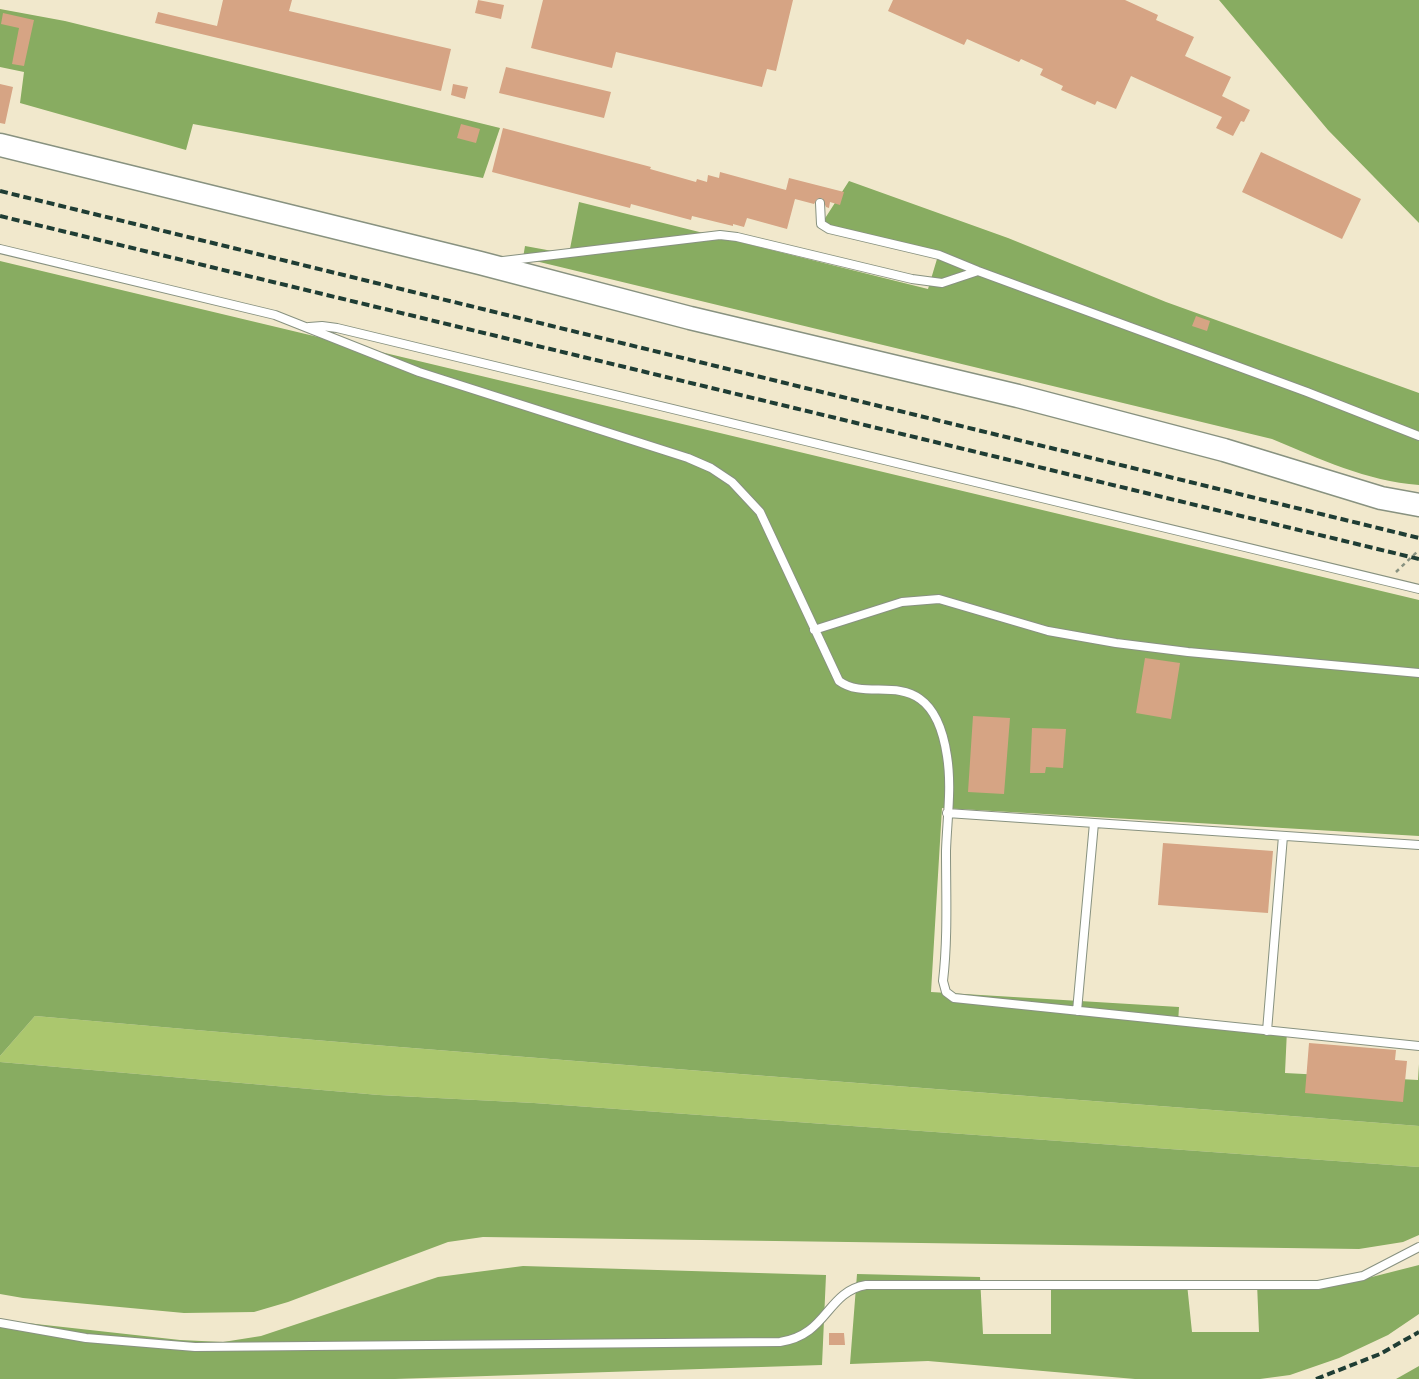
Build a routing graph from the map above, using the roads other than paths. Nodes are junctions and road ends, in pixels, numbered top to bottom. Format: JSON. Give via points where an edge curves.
{"nodes":[{"id":1,"x":0,"y":145,"type":"edge"},
{"id":2,"x":820,"y":204,"type":"dead end"},
{"id":3,"x":0,"y":249,"type":"edge"},
{"id":4,"x":480,"y":263,"type":"junction"},
{"id":5,"x":978,"y":271,"type":"junction"},
{"id":6,"x":309,"y":328,"type":"junction"},
{"id":7,"x":1419,"y":436,"type":"edge"},
{"id":8,"x":1419,"y":505,"type":"edge"},
{"id":9,"x":1419,"y":589,"type":"edge"},
{"id":10,"x":814,"y":630,"type":"junction"},
{"id":11,"x":1419,"y":673,"type":"edge"},
{"id":12,"x":947,"y":814,"type":"junction"},
{"id":13,"x":1094,"y":823,"type":"junction"},
{"id":14,"x":1283,"y":836,"type":"junction"},
{"id":15,"x":1419,"y":845,"type":"edge"},
{"id":16,"x":1077,"y":1011,"type":"junction"},
{"id":17,"x":1267,"y":1031,"type":"junction"},
{"id":18,"x":1419,"y":1046,"type":"edge"},
{"id":19,"x":1419,"y":1247,"type":"edge"},
{"id":20,"x":0,"y":1323,"type":"edge"}],
"edges":[{"from":1,"to":4,"type":"street"},
{"from":2,"to":5,"type":"lane","via":[[821,224],[829,229],[938,255]]},
{"from":3,"to":6,"type":"lane","via":[[275,315]]},
{"from":4,"to":5,"type":"lane","via":[[720,235],[919,280],[942,283]]},
{"from":4,"to":8,"type":"street","via":[[690,318],[1102,417],[1381,498]]},
{"from":5,"to":7,"type":"lane"},
{"from":6,"to":9,"type":"lane","via":[[337,328]]},
{"from":6,"to":10,"type":"lane","via":[[406,368],[688,458],[718,472],[738,487],[760,512]]},
{"from":10,"to":11,"type":"lane","via":[[902,602],[939,599],[1048,631],[1124,644]]},
{"from":10,"to":12,"type":"lane","via":[[839,681],[854,688],[902,690],[931,710],[947,756]]},
{"from":12,"to":13,"type":"lane"},
{"from":12,"to":16,"type":"lane","via":[[943,981],[946,992],[959,1000]]},
{"from":13,"to":14,"type":"lane"},
{"from":13,"to":16,"type":"lane"},
{"from":14,"to":15,"type":"lane"},
{"from":14,"to":17,"type":"lane"},
{"from":16,"to":17,"type":"lane"},
{"from":17,"to":18,"type":"lane"},
{"from":19,"to":20,"type":"lane","via":[[1363,1276],[1318,1285],[866,1285],[842,1296],[809,1332],[780,1342],[204,1347],[104,1340]]}]}
